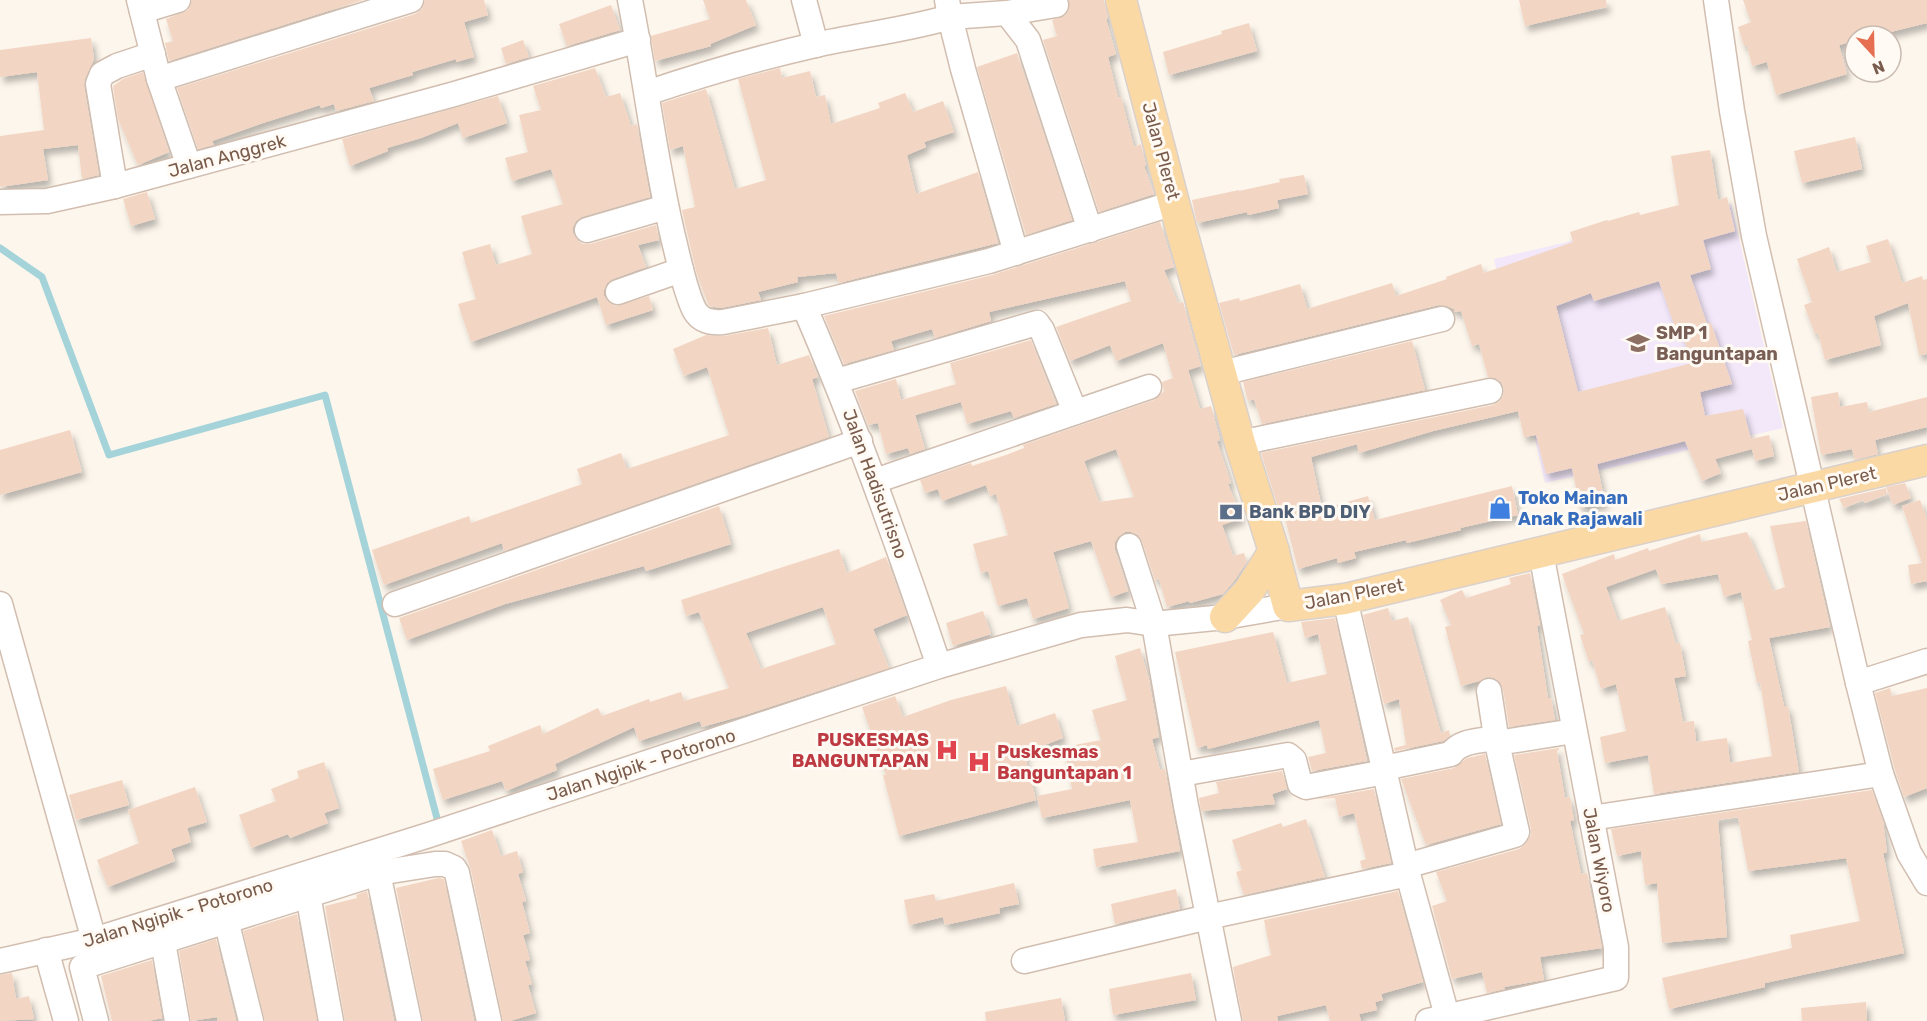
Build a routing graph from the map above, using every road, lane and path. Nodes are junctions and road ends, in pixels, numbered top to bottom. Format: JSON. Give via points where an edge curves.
{"nodes":[{"id":1,"x":178,"y":0,"type":"edge"},
{"id":2,"x":411,"y":0,"type":"edge"},
{"id":3,"x":630,"y":0,"type":"edge"},
{"id":4,"x":804,"y":0,"type":"edge"},
{"id":5,"x":1121,"y":0,"type":"edge"},
{"id":6,"x":1716,"y":0,"type":"edge"},
{"id":7,"x":141,"y":5,"type":"edge"},
{"id":8,"x":1056,"y":5,"type":"dead end"},
{"id":9,"x":949,"y":8,"type":"edge"},
{"id":10,"x":1007,"y":13,"type":"junction"},
{"id":11,"x":638,"y":40,"type":"junction"},
{"id":12,"x":816,"y":45,"type":"junction"},
{"id":13,"x":153,"y":54,"type":"junction"},
{"id":14,"x":159,"y":79,"type":"junction"},
{"id":15,"x":647,"y":93,"type":"junction"},
{"id":16,"x":189,"y":166,"type":"junction"},
{"id":17,"x":115,"y":186,"type":"junction"},
{"id":18,"x":0,"y":202,"type":"edge"},
{"id":19,"x":1174,"y":203,"type":"junction"},
{"id":20,"x":666,"y":207,"type":"junction"},
{"id":21,"x":1090,"y":230,"type":"junction"},
{"id":22,"x":587,"y":231,"type":"dead end"},
{"id":23,"x":1016,"y":253,"type":"junction"},
{"id":24,"x":681,"y":270,"type":"junction"},
{"id":25,"x":618,"y":292,"type":"dead end"},
{"id":26,"x":804,"y":306,"type":"junction"},
{"id":27,"x":1442,"y":319,"type":"dead end"},
{"id":28,"x":1222,"y":373,"type":"junction"},
{"id":29,"x":837,"y":381,"type":"junction"},
{"id":30,"x":1149,"y":387,"type":"dead end"},
{"id":31,"x":1490,"y":391,"type":"dead end"},
{"id":32,"x":1075,"y":412,"type":"junction"},
{"id":33,"x":860,"y":441,"type":"junction"},
{"id":34,"x":1240,"y":443,"type":"junction"},
{"id":35,"x":1927,"y":460,"type":"edge"},
{"id":36,"x":875,"y":482,"type":"junction"},
{"id":37,"x":1812,"y":487,"type":"junction"},
{"id":38,"x":1129,"y":546,"type":"dead end"},
{"id":39,"x":1274,"y":551,"type":"junction"},
{"id":40,"x":1541,"y":553,"type":"junction"},
{"id":41,"x":1345,"y":599,"type":"junction"},
{"id":42,"x":0,"y":604,"type":"edge"},
{"id":43,"x":395,"y":604,"type":"dead end"},
{"id":44,"x":1288,"y":606,"type":"junction"},
{"id":45,"x":1225,"y":617,"type":"junction"},
{"id":46,"x":1154,"y":624,"type":"junction"},
{"id":47,"x":1927,"y":661,"type":"edge"},
{"id":48,"x":939,"y":666,"type":"junction"},
{"id":49,"x":1858,"y":682,"type":"junction"},
{"id":50,"x":1489,"y":691,"type":"dead end"},
{"id":51,"x":1574,"y":731,"type":"junction"},
{"id":52,"x":1497,"y":741,"type":"junction"},
{"id":53,"x":1384,"y":770,"type":"junction"},
{"id":54,"x":1181,"y":774,"type":"junction"},
{"id":55,"x":1881,"y":774,"type":"junction"},
{"id":56,"x":1591,"y":818,"type":"junction"},
{"id":57,"x":1918,"y":851,"type":"edge"},
{"id":58,"x":1407,"y":870,"type":"junction"},
{"id":59,"x":378,"y":873,"type":"junction"},
{"id":60,"x":1927,"y":883,"type":"edge"},
{"id":61,"x":305,"y":885,"type":"junction"},
{"id":62,"x":1208,"y":917,"type":"junction"},
{"id":63,"x":226,"y":920,"type":"junction"},
{"id":64,"x":94,"y":940,"type":"junction"},
{"id":65,"x":163,"y":942,"type":"junction"},
{"id":66,"x":46,"y":950,"type":"junction"},
{"id":67,"x":0,"y":961,"type":"edge"},
{"id":68,"x":1024,"y":961,"type":"dead end"},
{"id":69,"x":1437,"y":1018,"type":"edge"},
{"id":70,"x":66,"y":1021,"type":"edge"},
{"id":71,"x":96,"y":1021,"type":"edge"},
{"id":72,"x":177,"y":1021,"type":"edge"},
{"id":73,"x":251,"y":1021,"type":"edge"},
{"id":74,"x":332,"y":1021,"type":"edge"},
{"id":75,"x":409,"y":1021,"type":"edge"},
{"id":76,"x":489,"y":1021,"type":"edge"},
{"id":77,"x":1229,"y":1021,"type":"edge"}],
"edges":[{"from":1,"to":7,"type":"street"},
{"from":2,"to":14,"type":"street"},
{"from":3,"to":11,"type":"street"},
{"from":4,"to":12,"type":"street"},
{"from":5,"to":19,"type":"main road","name":"Jalan Pleret"},
{"from":6,"to":37,"type":"street","via":[[1754,236]]},
{"from":7,"to":13,"type":"street"},
{"from":8,"to":10,"type":"street"},
{"from":9,"to":10,"type":"street"},
{"from":9,"to":12,"type":"street","via":[[925,24]]},
{"from":9,"to":23,"type":"street"},
{"from":10,"to":21,"type":"street","via":[[1028,40]]},
{"from":11,"to":15,"type":"street"},
{"from":11,"to":16,"type":"street","name":"Jalan Anggrek"},
{"from":12,"to":15,"type":"street","via":[[716,70]]},
{"from":13,"to":14,"type":"street"},
{"from":13,"to":17,"type":"street","via":[[102,74],[98,84]]},
{"from":14,"to":16,"type":"street"},
{"from":15,"to":20,"type":"street"},
{"from":16,"to":17,"type":"street","name":"Jalan Anggrek"},
{"from":17,"to":18,"type":"street","name":"Jalan Anggrek","via":[[47,201]]},
{"from":19,"to":21,"type":"street"},
{"from":19,"to":28,"type":"main road","name":"Jalan Pleret"},
{"from":20,"to":22,"type":"street"},
{"from":20,"to":24,"type":"street"},
{"from":21,"to":23,"type":"street"},
{"from":23,"to":26,"type":"street"},
{"from":24,"to":25,"type":"street"},
{"from":24,"to":26,"type":"street","via":[[695,311],[714,323]]},
{"from":26,"to":29,"type":"street","name":"Jalan Hadisutrisno"},
{"from":27,"to":28,"type":"street"},
{"from":28,"to":34,"type":"main road","name":"Jalan Pleret"},
{"from":29,"to":32,"type":"street","via":[[1037,323]]},
{"from":29,"to":33,"type":"street","name":"Jalan Hadisutrisno"},
{"from":30,"to":32,"type":"street"},
{"from":31,"to":34,"type":"street"},
{"from":32,"to":36,"type":"street"},
{"from":33,"to":36,"type":"street","name":"Jalan Hadisutrisno"},
{"from":33,"to":43,"type":"street"},
{"from":34,"to":39,"type":"main road","name":"Jalan Pleret"},
{"from":35,"to":37,"type":"main road","name":"Jalan Pleret"},
{"from":36,"to":48,"type":"street","name":"Jalan Hadisutrisno"},
{"from":37,"to":40,"type":"main road","name":"Jalan Pleret"},
{"from":37,"to":49,"type":"street"},
{"from":38,"to":46,"type":"street"},
{"from":39,"to":44,"type":"main road","name":"Jalan Pleret"},
{"from":39,"to":45,"type":"main road","via":[[1249,591]]},
{"from":40,"to":41,"type":"main road","name":"Jalan Pleret"},
{"from":40,"to":51,"type":"street","name":"Jalan Wiyoro"},
{"from":41,"to":44,"type":"main road","name":"Jalan Pleret"},
{"from":41,"to":53,"type":"street"},
{"from":42,"to":64,"type":"street"},
{"from":44,"to":45,"type":"street","name":"Jalan Ngipik - Potorono"},
{"from":45,"to":46,"type":"street","name":"Jalan Ngipik - Potorono"},
{"from":46,"to":48,"type":"street","name":"Jalan Ngipik - Potorono","via":[[1126,620],[1081,626]]},
{"from":46,"to":54,"type":"street"},
{"from":47,"to":49,"type":"street"},
{"from":48,"to":61,"type":"street","name":"Jalan Ngipik - Potorono"},
{"from":49,"to":55,"type":"street"},
{"from":50,"to":52,"type":"street"},
{"from":51,"to":52,"type":"street"},
{"from":51,"to":56,"type":"street","name":"Jalan Wiyoro"},
{"from":52,"to":53,"type":"street","via":[[1461,744],[1451,754]]},
{"from":52,"to":58,"type":"street","via":[[1515,835]]},
{"from":53,"to":54,"type":"street","via":[[1306,787],[1300,784],[1294,760],[1288,755]]},
{"from":53,"to":58,"type":"street"},
{"from":54,"to":62,"type":"street"},
{"from":55,"to":56,"type":"street"},
{"from":55,"to":57,"type":"street"},
{"from":56,"to":69,"type":"street","name":"Jalan Wiyoro","via":[[1616,947],[1616,978]]},
{"from":57,"to":60,"type":"street"},
{"from":58,"to":62,"type":"street"},
{"from":58,"to":69,"type":"street"},
{"from":59,"to":61,"type":"street"},
{"from":59,"to":75,"type":"street"},
{"from":59,"to":76,"type":"street","via":[[435,864],[454,868]]},
{"from":61,"to":63,"type":"street"},
{"from":61,"to":64,"type":"street","name":"Jalan Ngipik - Potorono"},
{"from":61,"to":74,"type":"street"},
{"from":62,"to":68,"type":"street"},
{"from":62,"to":77,"type":"street"},
{"from":63,"to":65,"type":"street"},
{"from":63,"to":73,"type":"street"},
{"from":64,"to":66,"type":"street","name":"Jalan Ngipik - Potorono"},
{"from":65,"to":71,"type":"street","via":[[82,967]]},
{"from":65,"to":72,"type":"street"},
{"from":66,"to":67,"type":"street","name":"Jalan Ngipik - Potorono"},
{"from":66,"to":70,"type":"street"}]}
